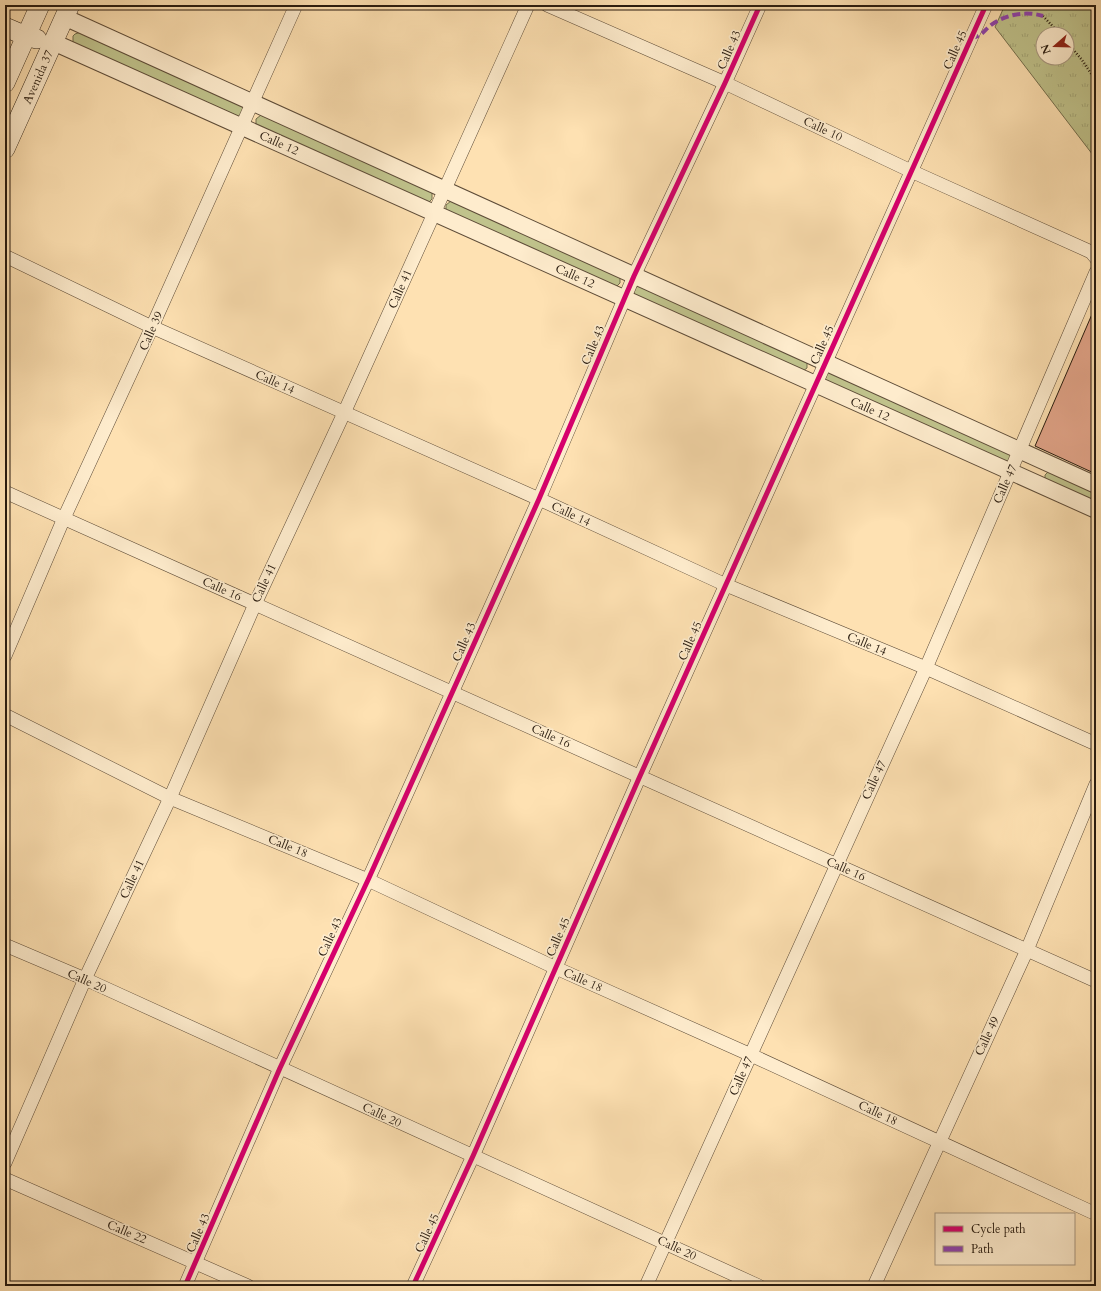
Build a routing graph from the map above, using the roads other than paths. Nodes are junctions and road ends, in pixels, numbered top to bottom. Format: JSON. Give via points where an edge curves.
{"nodes":[{"id":1,"x":40,"y":5,"type":"edge"},
{"id":2,"x":46,"y":5,"type":"edge"},
{"id":3,"x":296,"y":5,"type":"edge"},
{"id":4,"x":528,"y":5,"type":"edge"},
{"id":5,"x":548,"y":5,"type":"edge"},
{"id":6,"x":760,"y":5,"type":"edge"},
{"id":7,"x":986,"y":5,"type":"edge"},
{"id":8,"x":67,"y":11,"type":"edge"},
{"id":9,"x":5,"y":27,"type":"edge"},
{"id":10,"x":26,"y":36,"type":"junction"},
{"id":11,"x":53,"y":42,"type":"junction"},
{"id":12,"x":5,"y":83,"type":"edge"},
{"id":13,"x":725,"y":83,"type":"junction"},
{"id":14,"x":253,"y":103,"type":"junction"},
{"id":15,"x":242,"y":127,"type":"junction"},
{"id":16,"x":5,"y":148,"type":"edge"},
{"id":17,"x":912,"y":171,"type":"junction"},
{"id":18,"x":444,"y":190,"type":"junction"},
{"id":19,"x":434,"y":213,"type":"junction"},
{"id":20,"x":5,"y":256,"type":"edge"},
{"id":21,"x":1096,"y":258,"type":"edge"},
{"id":22,"x":1096,"y":272,"type":"edge"},
{"id":23,"x":634,"y":276,"type":"junction"},
{"id":24,"x":624,"y":298,"type":"junction"},
{"id":25,"x":152,"y":327,"type":"junction"},
{"id":26,"x":826,"y":363,"type":"junction"},
{"id":27,"x":816,"y":384,"type":"junction"},
{"id":28,"x":344,"y":413,"type":"junction"},
{"id":29,"x":1020,"y":451,"type":"junction"},
{"id":30,"x":1011,"y":471,"type":"junction"},
{"id":31,"x":1096,"y":485,"type":"edge"},
{"id":32,"x":5,"y":492,"type":"edge"},
{"id":33,"x":539,"y":499,"type":"junction"},
{"id":34,"x":1096,"y":510,"type":"edge"},
{"id":35,"x":64,"y":518,"type":"junction"},
{"id":36,"x":726,"y":585,"type":"junction"},
{"id":37,"x":255,"y":604,"type":"junction"},
{"id":38,"x":5,"y":656,"type":"edge"},
{"id":39,"x":926,"y":668,"type":"junction"},
{"id":40,"x":453,"y":692,"type":"junction"},
{"id":41,"x":5,"y":715,"type":"edge"},
{"id":42,"x":1096,"y":744,"type":"edge"},
{"id":43,"x":640,"y":776,"type":"junction"},
{"id":44,"x":1096,"y":784,"type":"edge"},
{"id":45,"x":170,"y":798,"type":"junction"},
{"id":46,"x":836,"y":865,"type":"junction"},
{"id":47,"x":368,"y":880,"type":"junction"},
{"id":48,"x":5,"y":945,"type":"edge"},
{"id":49,"x":1027,"y":950,"type":"junction"},
{"id":50,"x":556,"y":968,"type":"junction"},
{"id":51,"x":85,"y":979,"type":"junction"},
{"id":52,"x":1096,"y":981,"type":"edge"},
{"id":53,"x":751,"y":1055,"type":"junction"},
{"id":54,"x":280,"y":1068,"type":"junction"},
{"id":55,"x":940,"y":1141,"type":"junction"},
{"id":56,"x":473,"y":1156,"type":"junction"},
{"id":57,"x":5,"y":1163,"type":"edge"},
{"id":58,"x":5,"y":1180,"type":"edge"},
{"id":59,"x":1096,"y":1214,"type":"edge"},
{"id":60,"x":665,"y":1242,"type":"junction"},
{"id":61,"x":196,"y":1262,"type":"junction"},
{"id":62,"x":185,"y":1286,"type":"edge"},
{"id":63,"x":248,"y":1286,"type":"edge"},
{"id":64,"x":414,"y":1286,"type":"edge"},
{"id":65,"x":646,"y":1286,"type":"edge"},
{"id":66,"x":759,"y":1286,"type":"edge"},
{"id":67,"x":874,"y":1286,"type":"edge"}],
"edges":[{"from":1,"to":10,"type":"main road"},
{"from":2,"to":8,"type":"main road"},
{"from":3,"to":14,"type":"street","name":"Calle 39"},
{"from":4,"to":18,"type":"street","name":"Calle 41"},
{"from":5,"to":13,"type":"street","name":"Calle 10"},
{"from":6,"to":13,"type":"street","name":"Calle 43"},
{"from":7,"to":17,"type":"street","name":"Calle 45"},
{"from":8,"to":11,"type":"main road","name":"Avenida 37"},
{"from":8,"to":14,"type":"street","name":"Calle 12"},
{"from":9,"to":10,"type":"main road"},
{"from":10,"to":11,"type":"main road"},
{"from":10,"to":12,"type":"main road"},
{"from":11,"to":15,"type":"street","name":"Calle 12"},
{"from":11,"to":16,"type":"main road","name":"Avenida 37"},
{"from":13,"to":17,"type":"street","name":"Calle 10"},
{"from":13,"to":23,"type":"street","name":"Calle 43"},
{"from":14,"to":15,"type":"street","name":"Calle 39"},
{"from":14,"to":18,"type":"street","name":"Calle 12"},
{"from":15,"to":19,"type":"street","name":"Calle 12"},
{"from":15,"to":25,"type":"street","name":"Calle 39"},
{"from":17,"to":21,"type":"street","name":"Calle 10","via":[[1091,252]]},
{"from":17,"to":26,"type":"street","name":"Calle 45"},
{"from":18,"to":19,"type":"street","name":"Calle 41"},
{"from":18,"to":23,"type":"street","name":"Calle 12"},
{"from":19,"to":24,"type":"street","name":"Calle 12"},
{"from":19,"to":28,"type":"street","name":"Calle 41"},
{"from":20,"to":25,"type":"street","name":"Calle 14"},
{"from":22,"to":29,"type":"street","name":"Calle 47"},
{"from":23,"to":24,"type":"street","name":"Calle 43"},
{"from":23,"to":26,"type":"street","name":"Calle 12"},
{"from":24,"to":27,"type":"street","name":"Calle 12"},
{"from":24,"to":33,"type":"street","name":"Calle 43"},
{"from":25,"to":28,"type":"street","name":"Calle 14"},
{"from":25,"to":35,"type":"street","name":"Calle 39"},
{"from":26,"to":27,"type":"street","name":"Calle 45"},
{"from":26,"to":29,"type":"street","name":"Calle 12"},
{"from":27,"to":30,"type":"street","name":"Calle 12"},
{"from":27,"to":36,"type":"street","name":"Calle 45"},
{"from":28,"to":33,"type":"street","name":"Calle 14"},
{"from":28,"to":37,"type":"street","name":"Calle 41"},
{"from":29,"to":30,"type":"street","name":"Calle 47"},
{"from":29,"to":31,"type":"street","name":"Calle 12"},
{"from":30,"to":34,"type":"street","name":"Calle 12"},
{"from":30,"to":39,"type":"street","name":"Calle 47"},
{"from":32,"to":35,"type":"street","name":"Calle 16"},
{"from":33,"to":36,"type":"street","name":"Calle 14"},
{"from":33,"to":40,"type":"street","name":"Calle 43"},
{"from":35,"to":37,"type":"street","name":"Calle 16"},
{"from":35,"to":38,"type":"street","name":"Calle 39"},
{"from":36,"to":39,"type":"street","name":"Calle 14"},
{"from":36,"to":43,"type":"street","name":"Calle 45"},
{"from":37,"to":40,"type":"street","name":"Calle 16"},
{"from":37,"to":45,"type":"street","name":"Calle 41"},
{"from":39,"to":42,"type":"street","name":"Calle 14"},
{"from":39,"to":46,"type":"street","name":"Calle 47"},
{"from":40,"to":43,"type":"street","name":"Calle 16"},
{"from":40,"to":47,"type":"street","name":"Calle 43"},
{"from":41,"to":45,"type":"street","name":"Calle 18"},
{"from":43,"to":46,"type":"street","name":"Calle 16"},
{"from":43,"to":50,"type":"street","name":"Calle 45"},
{"from":44,"to":49,"type":"street","name":"Calle 49"},
{"from":45,"to":47,"type":"street","name":"Calle 18"},
{"from":45,"to":51,"type":"street","name":"Calle 41"},
{"from":46,"to":49,"type":"street","name":"Calle 16"},
{"from":46,"to":53,"type":"street","name":"Calle 47"},
{"from":47,"to":50,"type":"street","name":"Calle 18"},
{"from":47,"to":54,"type":"street","name":"Calle 43"},
{"from":48,"to":51,"type":"street","name":"Calle 20"},
{"from":49,"to":52,"type":"street","name":"Calle 16"},
{"from":49,"to":55,"type":"street","name":"Calle 49"},
{"from":50,"to":53,"type":"street","name":"Calle 18"},
{"from":50,"to":56,"type":"street","name":"Calle 45"},
{"from":51,"to":54,"type":"street","name":"Calle 20"},
{"from":51,"to":57,"type":"street","name":"Calle 41"},
{"from":53,"to":55,"type":"street","name":"Calle 18"},
{"from":53,"to":60,"type":"street","name":"Calle 47"},
{"from":54,"to":56,"type":"street","name":"Calle 20"},
{"from":54,"to":61,"type":"street","name":"Calle 43"},
{"from":55,"to":59,"type":"street","name":"Calle 18"},
{"from":55,"to":67,"type":"street","name":"Calle 49"},
{"from":56,"to":60,"type":"street","name":"Calle 20"},
{"from":56,"to":64,"type":"street","name":"Calle 45"},
{"from":58,"to":61,"type":"street","name":"Calle 22"},
{"from":60,"to":65,"type":"street","name":"Calle 47"},
{"from":60,"to":66,"type":"street","name":"Calle 20"},
{"from":61,"to":62,"type":"street","name":"Calle 43"},
{"from":61,"to":63,"type":"street","name":"Calle 22"}]}
